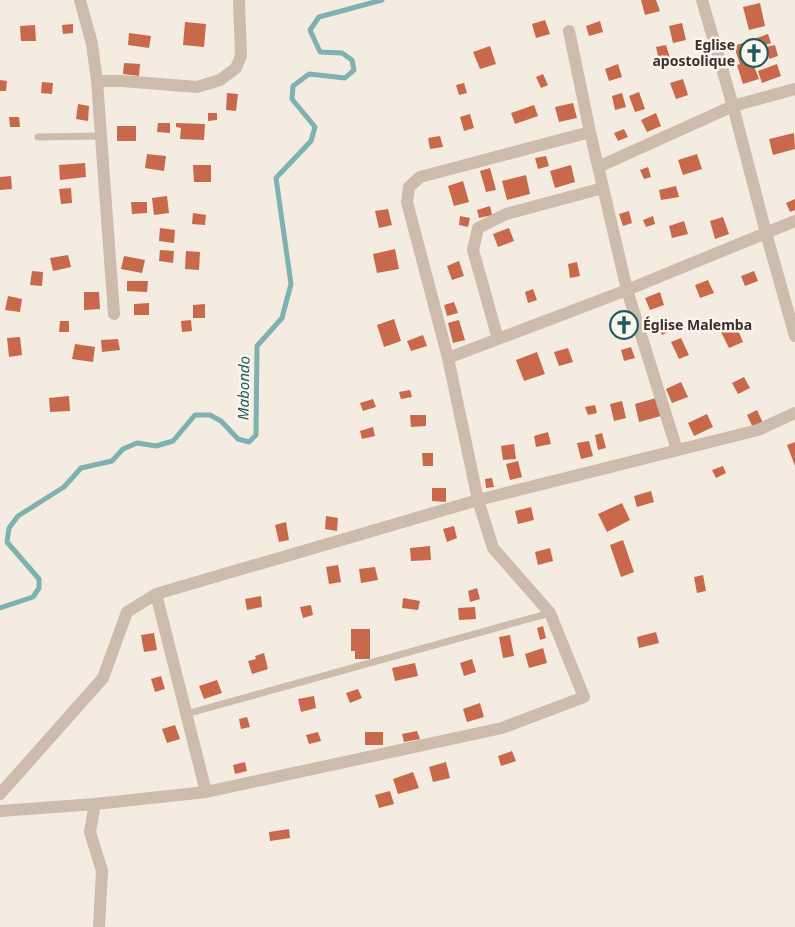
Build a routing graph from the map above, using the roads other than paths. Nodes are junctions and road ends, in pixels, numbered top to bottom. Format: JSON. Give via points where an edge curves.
{"nodes":[{"id":1,"x":80,"y":0,"type":"edge"},
{"id":2,"x":239,"y":0,"type":"edge"},
{"id":3,"x":702,"y":0,"type":"edge"},
{"id":4,"x":569,"y":31,"type":"dead end"},
{"id":5,"x":97,"y":81,"type":"junction"},
{"id":6,"x":795,"y":89,"type":"edge"},
{"id":7,"x":733,"y":106,"type":"junction"},
{"id":8,"x":590,"y":132,"type":"junction"},
{"id":9,"x":101,"y":136,"type":"junction"},
{"id":10,"x":38,"y":137,"type":"dead end"},
{"id":11,"x":598,"y":167,"type":"junction"},
{"id":12,"x":603,"y":188,"type":"junction"},
{"id":13,"x":795,"y":221,"type":"edge"},
{"id":14,"x":766,"y":233,"type":"junction"},
{"id":15,"x":627,"y":290,"type":"junction"},
{"id":16,"x":114,"y":314,"type":"dead end"},
{"id":17,"x":795,"y":336,"type":"edge"},
{"id":18,"x":498,"y":339,"type":"junction"},
{"id":19,"x":448,"y":358,"type":"junction"},
{"id":20,"x":795,"y":413,"type":"edge"},
{"id":21,"x":677,"y":450,"type":"junction"},
{"id":22,"x":478,"y":500,"type":"junction"},
{"id":23,"x":156,"y":594,"type":"junction"},
{"id":24,"x":550,"y":613,"type":"junction"},
{"id":25,"x":186,"y":714,"type":"junction"},
{"id":26,"x":206,"y":792,"type":"junction"},
{"id":27,"x":0,"y":794,"type":"edge"},
{"id":28,"x":95,"y":804,"type":"junction"},
{"id":29,"x":0,"y":811,"type":"edge"},
{"id":30,"x":99,"y":927,"type":"edge"}],
"edges":[{"from":1,"to":5,"type":"street","via":[[92,44]]},
{"from":2,"to":5,"type":"street","via":[[241,56],[236,68],[220,80],[198,87]]},
{"from":3,"to":7,"type":"street"},
{"from":4,"to":8,"type":"street"},
{"from":5,"to":9,"type":"street"},
{"from":6,"to":7,"type":"street"},
{"from":7,"to":11,"type":"street"},
{"from":7,"to":14,"type":"street"},
{"from":8,"to":11,"type":"street"},
{"from":8,"to":19,"type":"street","via":[[420,177],[409,187],[407,202]]},
{"from":9,"to":10,"type":"lane"},
{"from":9,"to":16,"type":"street"},
{"from":11,"to":12,"type":"street"},
{"from":12,"to":15,"type":"street"},
{"from":12,"to":18,"type":"street","via":[[506,214],[478,228],[473,250]]},
{"from":13,"to":14,"type":"street"},
{"from":14,"to":15,"type":"street"},
{"from":14,"to":17,"type":"street"},
{"from":15,"to":18,"type":"street"},
{"from":15,"to":21,"type":"street"},
{"from":18,"to":19,"type":"street"},
{"from":19,"to":22,"type":"street"},
{"from":20,"to":21,"type":"street","via":[[758,430]]},
{"from":21,"to":22,"type":"street"},
{"from":22,"to":23,"type":"street"},
{"from":22,"to":24,"type":"street","via":[[493,548]]},
{"from":23,"to":25,"type":"street"},
{"from":23,"to":27,"type":"street","via":[[127,612],[102,678]]},
{"from":24,"to":25,"type":"lane"},
{"from":24,"to":26,"type":"street","via":[[584,698],[502,728]]},
{"from":25,"to":26,"type":"street"},
{"from":26,"to":28,"type":"street"},
{"from":28,"to":29,"type":"street"},
{"from":28,"to":30,"type":"street","via":[[90,832],[102,871]]}]}
